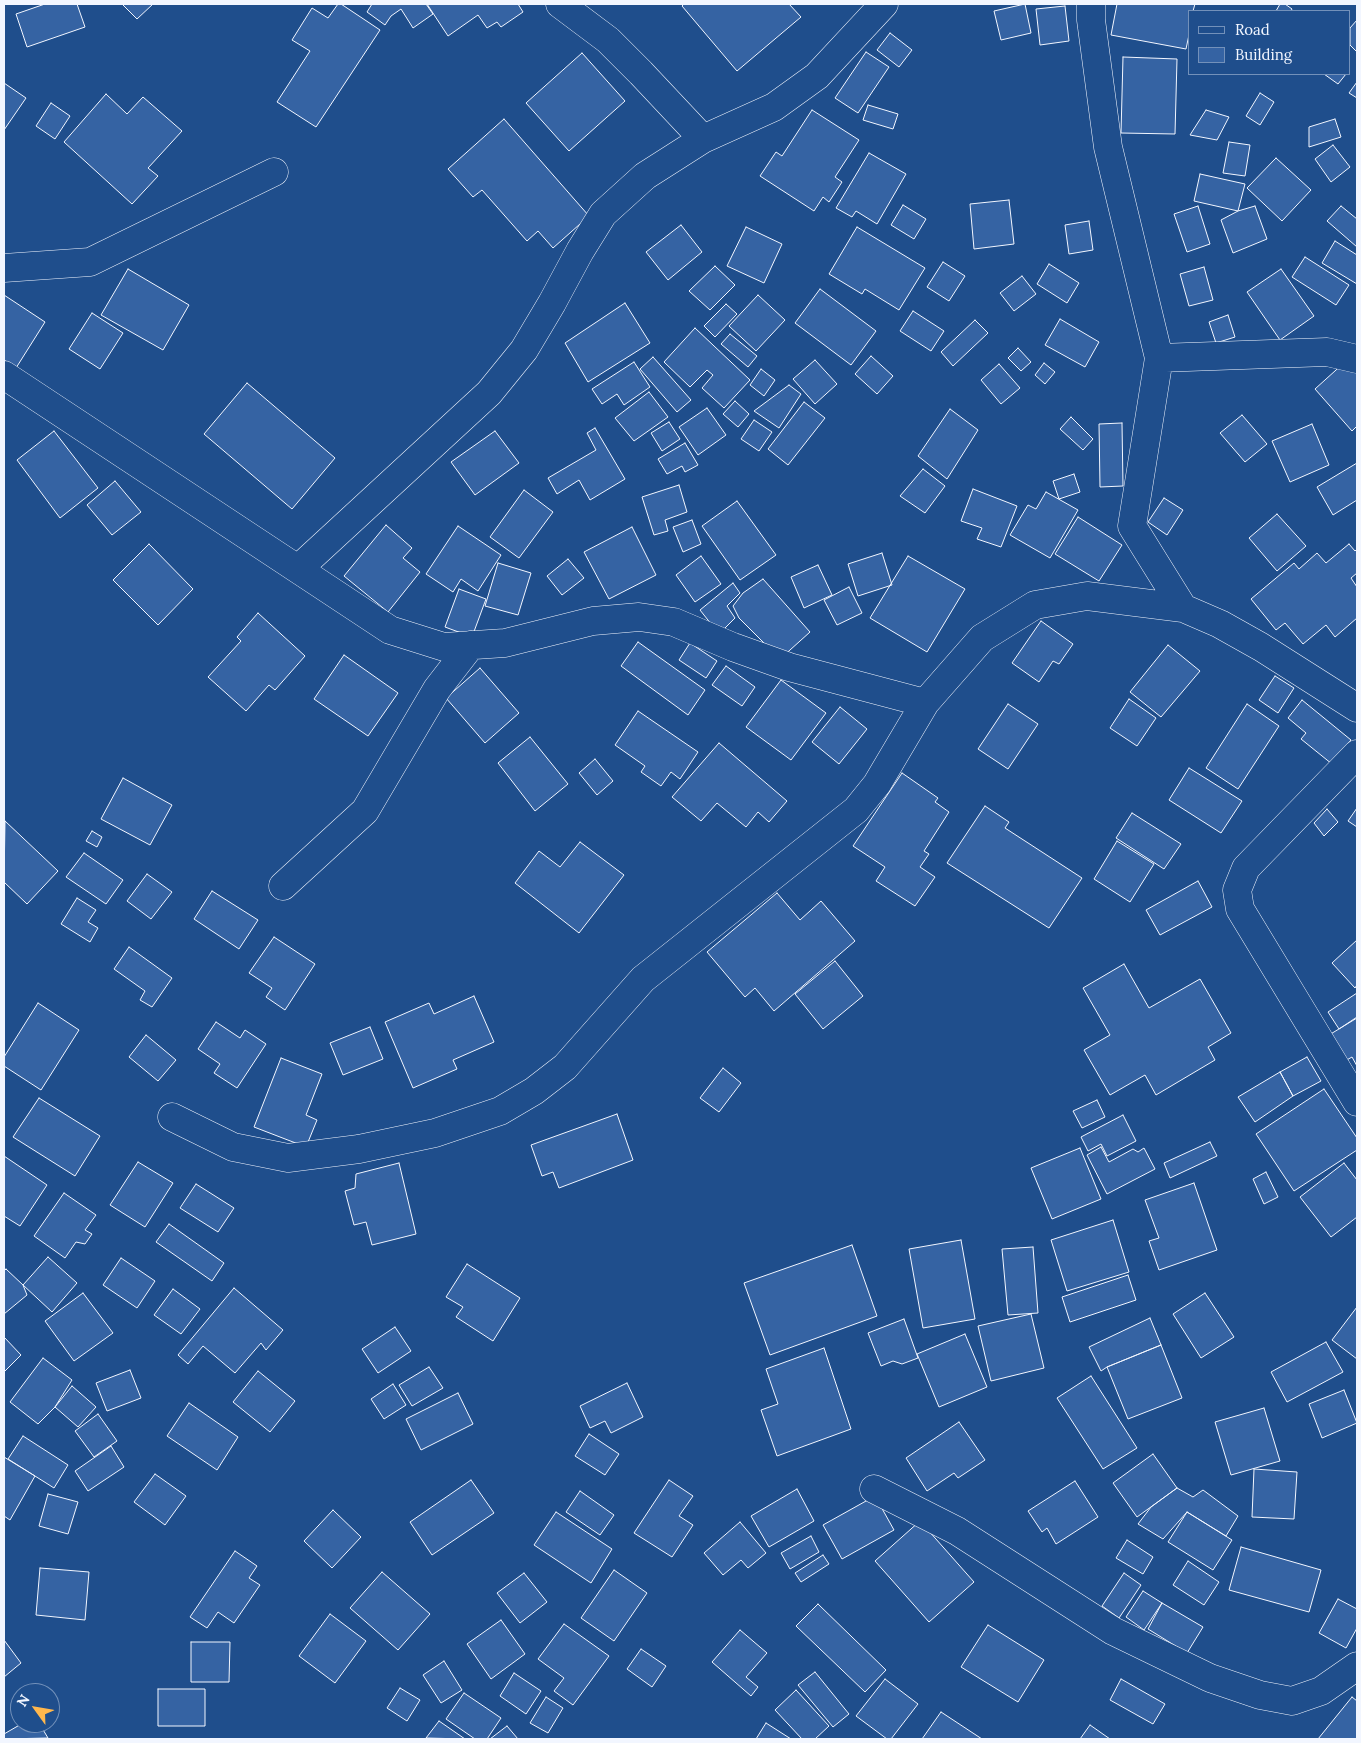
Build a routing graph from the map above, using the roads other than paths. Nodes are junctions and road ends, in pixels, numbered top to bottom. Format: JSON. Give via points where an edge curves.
{"nodes":[{"id":1,"x":560,"y":4,"type":"edge"},
{"id":2,"x":884,"y":4,"type":"edge"},
{"id":3,"x":1090,"y":4,"type":"edge"},
{"id":4,"x":703,"y":139,"type":"junction"},
{"id":5,"x":274,"y":172,"type":"dead end"},
{"id":6,"x":4,"y":268,"type":"edge"},
{"id":7,"x":1159,"y":358,"type":"junction"},
{"id":8,"x":1357,"y":359,"type":"edge"},
{"id":9,"x":4,"y":375,"type":"edge"},
{"id":10,"x":298,"y":569,"type":"junction"},
{"id":11,"x":1184,"y":608,"type":"junction"},
{"id":12,"x":471,"y":645,"type":"junction"},
{"id":13,"x":925,"y":703,"type":"junction"},
{"id":14,"x":1357,"y":708,"type":"edge"},
{"id":15,"x":1357,"y":754,"type":"edge"},
{"id":16,"x":283,"y":886,"type":"dead end"},
{"id":17,"x":1357,"y":1102,"type":"edge"},
{"id":18,"x":172,"y":1117,"type":"dead end"},
{"id":19,"x":874,"y":1490,"type":"dead end"},
{"id":20,"x":1357,"y":1666,"type":"edge"}],
"edges":[{"from":1,"to":4,"type":"street","via":[[608,40]]},
{"from":2,"to":4,"type":"street","via":[[817,76],[774,107]]},
{"from":3,"to":7,"type":"street","via":[[1108,147]]},
{"from":4,"to":10,"type":"street","via":[[646,176],[603,214],[524,350],[489,393]]},
{"from":5,"to":6,"type":"street","via":[[90,262]]},
{"from":7,"to":8,"type":"street","via":[[1327,352]]},
{"from":7,"to":11,"type":"street","via":[[1132,526]]},
{"from":9,"to":10,"type":"street"},
{"from":10,"to":12,"type":"street","via":[[390,630],[444,646]]},
{"from":11,"to":13,"type":"street","via":[[1087,596],[1034,605],[982,638]]},
{"from":11,"to":14,"type":"street","via":[[1261,647]]},
{"from":12,"to":13,"type":"street","via":[[505,643],[593,621],[639,617],[674,622],[789,667]]},
{"from":12,"to":16,"type":"street","via":[[437,689],[365,811]]},
{"from":13,"to":18,"type":"street","via":[[877,784],[856,810],[643,979],[565,1067],[534,1092],[500,1111],[435,1133],[359,1149],[288,1158],[233,1147]]},
{"from":15,"to":17,"type":"street","via":[[1246,868],[1237,890],[1240,908]]},
{"from":19,"to":20,"type":"street","via":[[957,1531],[1113,1631],[1210,1678],[1260,1695],[1292,1701],[1321,1691]]}]}
